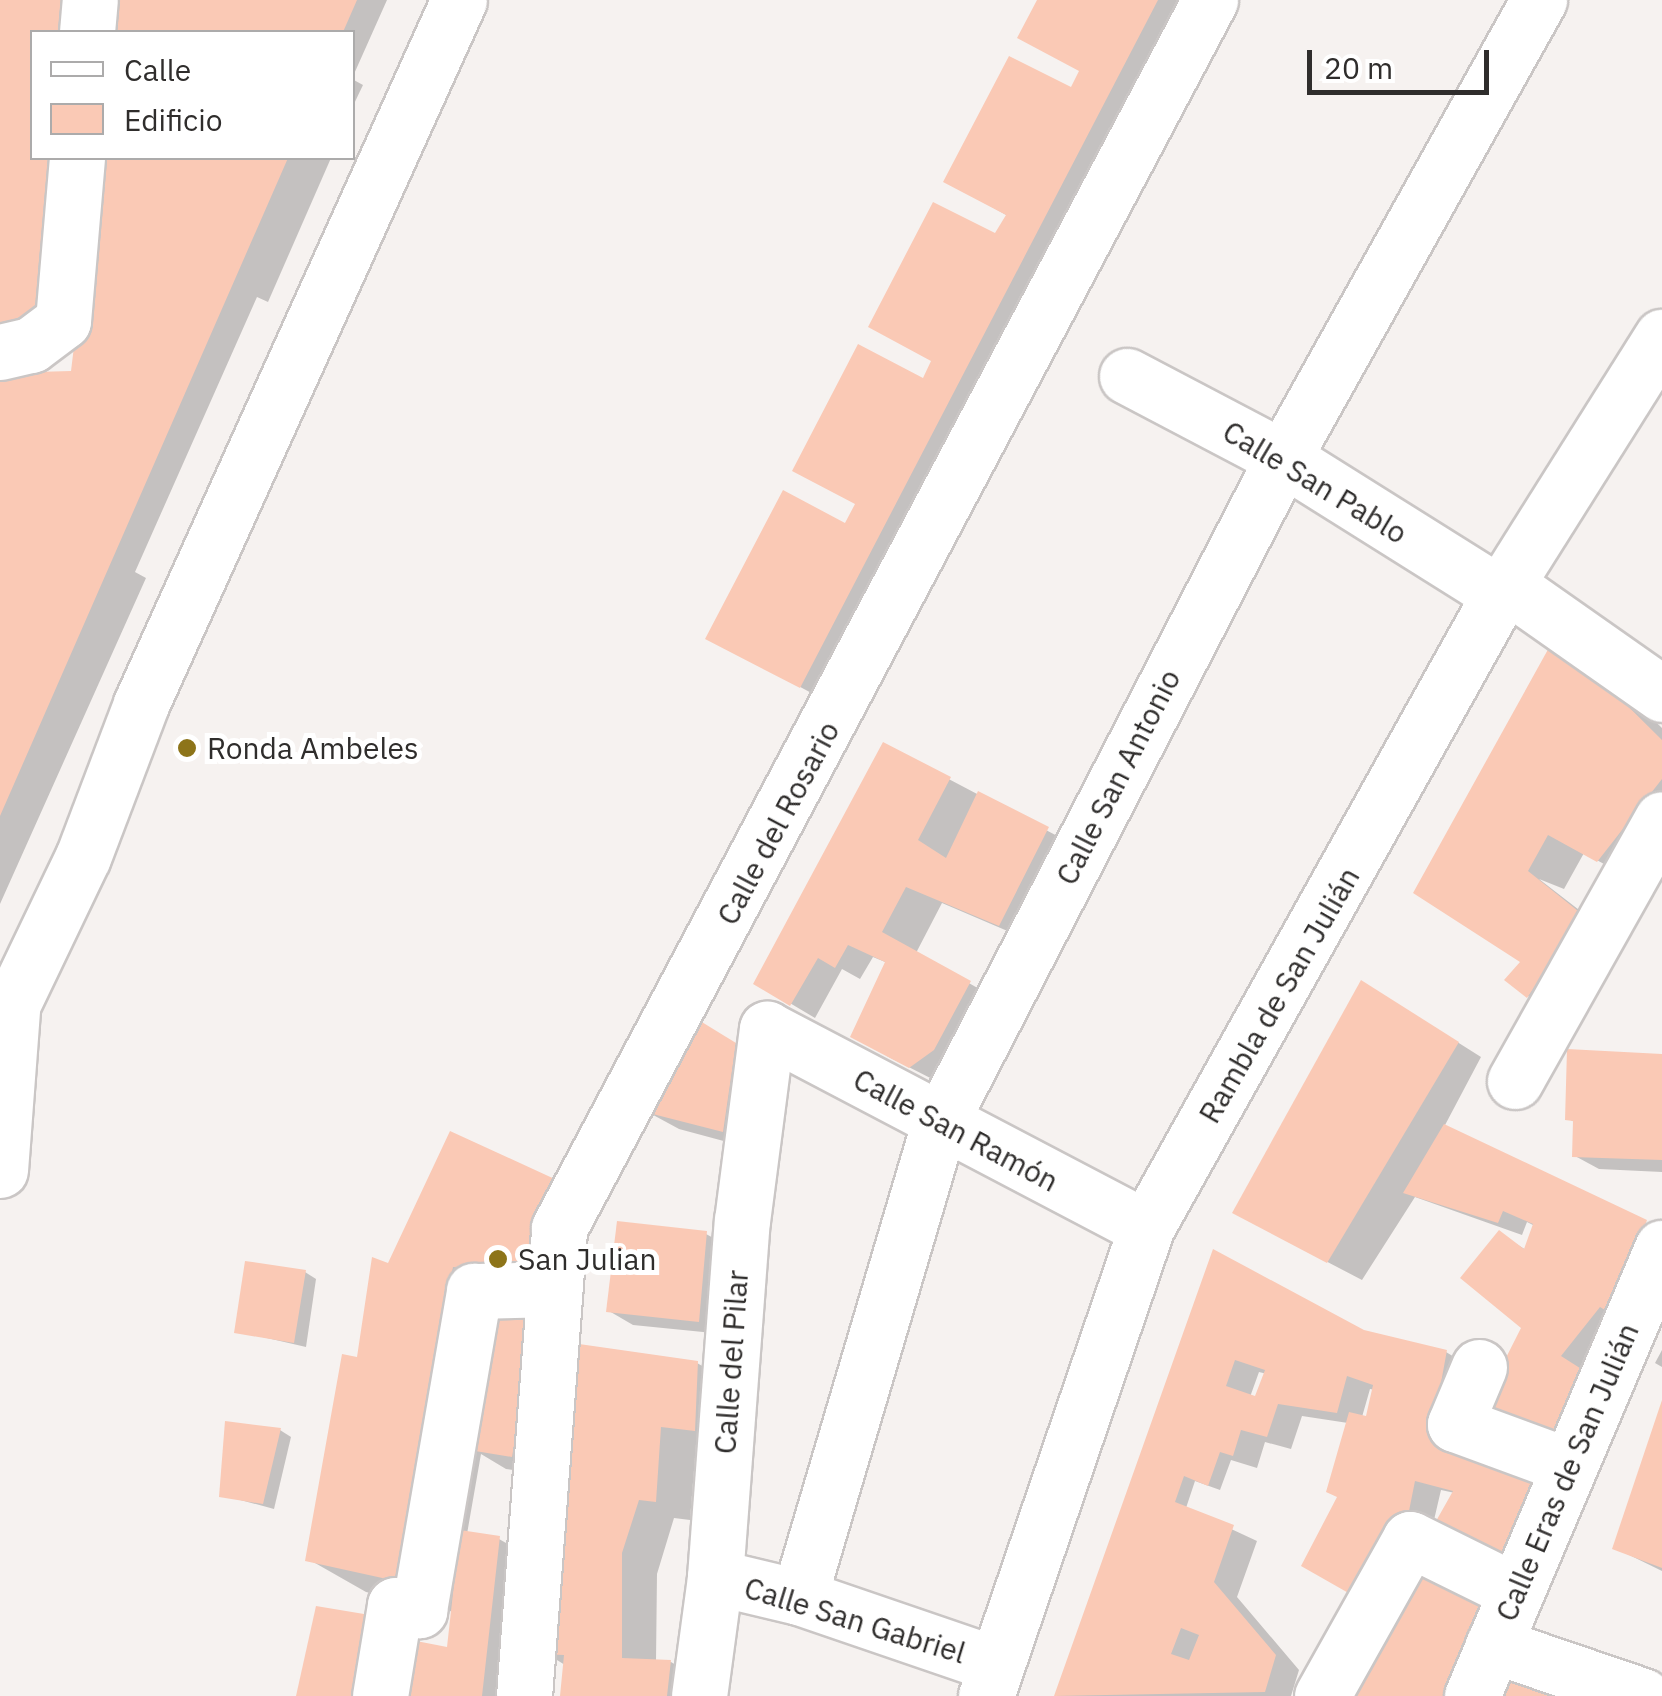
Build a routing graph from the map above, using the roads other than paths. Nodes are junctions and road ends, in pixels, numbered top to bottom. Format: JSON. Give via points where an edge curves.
{"nodes":[{"id":1,"x":90,"y":0,"type":"edge"},
{"id":2,"x":460,"y":0,"type":"edge"},
{"id":3,"x":1210,"y":0,"type":"edge"},
{"id":4,"x":1539,"y":0,"type":"edge"},
{"id":5,"x":87,"y":30,"type":"edge"},
{"id":6,"x":77,"y":160,"type":"edge"},
{"id":7,"x":1662,"y":337,"type":"edge"},
{"id":8,"x":0,"y":352,"type":"edge"},
{"id":9,"x":1126,"y":376,"type":"dead end"},
{"id":10,"x":1283,"y":458,"type":"junction"},
{"id":11,"x":1505,"y":590,"type":"junction"},
{"id":12,"x":1662,"y":694,"type":"edge"},
{"id":13,"x":1662,"y":820,"type":"edge"},
{"id":14,"x":767,"y":1028,"type":"joint"},
{"id":15,"x":5,"y":1046,"type":"edge"},
{"id":16,"x":1515,"y":1081,"type":"dead end"},
{"id":17,"x":939,"y":1124,"type":"junction"},
{"id":18,"x":0,"y":1170,"type":"edge"},
{"id":19,"x":1146,"y":1228,"type":"junction"},
{"id":20,"x":1662,"y":1248,"type":"edge"},
{"id":21,"x":554,"y":1289,"type":"junction"},
{"id":22,"x":1646,"y":1323,"type":"edge"},
{"id":23,"x":1478,"y":1367,"type":"dead end"},
{"id":24,"x":1568,"y":1466,"type":"junction"},
{"id":25,"x":715,"y":1577,"type":"junction"},
{"id":26,"x":1515,"y":1591,"type":"junction"},
{"id":27,"x":799,"y":1597,"type":"junction"},
{"id":28,"x":1493,"y":1645,"type":"junction"},
{"id":29,"x":991,"y":1680,"type":"edge"},
{"id":30,"x":380,"y":1696,"type":"edge"},
{"id":31,"x":524,"y":1696,"type":"edge"},
{"id":32,"x":698,"y":1696,"type":"edge"},
{"id":33,"x":1322,"y":1696,"type":"edge"},
{"id":34,"x":1472,"y":1696,"type":"edge"},
{"id":35,"x":1643,"y":1696,"type":"edge"}],
"edges":[{"from":1,"to":5,"type":"street"},
{"from":2,"to":15,"type":"street","via":[[141,704]]},
{"from":3,"to":21,"type":"street","name":"Calle del Rosario","via":[[559,1228]]},
{"from":4,"to":10,"type":"street","name":"Calle San Antonio"},
{"from":6,"to":8,"type":"street","via":[[64,321],[31,346]]},
{"from":7,"to":11,"type":"street","name":"Rambla de San Julián"},
{"from":9,"to":10,"type":"street","name":"Calle San Pablo"},
{"from":10,"to":11,"type":"street","name":"Calle San Pablo"},
{"from":10,"to":17,"type":"street","name":"Calle San Antonio"},
{"from":11,"to":12,"type":"street"},
{"from":11,"to":19,"type":"street","name":"Rambla de San Julián"},
{"from":13,"to":16,"type":"street"},
{"from":14,"to":17,"type":"street","name":"Calle San Ramón"},
{"from":14,"to":25,"type":"street","name":"Calle del Pilar","via":[[742,1221]]},
{"from":15,"to":18,"type":"street"},
{"from":17,"to":19,"type":"street","name":"Calle San Ramón"},
{"from":17,"to":27,"type":"street","name":"Calle San Antonio"},
{"from":19,"to":29,"type":"street","name":"Rambla de San Julián"},
{"from":20,"to":22,"type":"street","name":"Calle Eras de San Julián"},
{"from":21,"to":30,"type":"street","via":[[474,1291],[407,1608]]},
{"from":21,"to":31,"type":"street","name":"Calle del Rosario"},
{"from":22,"to":24,"type":"street","name":"Calle Eras de San Julián"},
{"from":23,"to":24,"type":"street","via":[[1454,1424]]},
{"from":24,"to":26,"type":"street","name":"Calle Eras de San Julián"},
{"from":25,"to":27,"type":"street","name":"Calle San Gabriel"},
{"from":25,"to":32,"type":"street","name":"Calle del Pilar"},
{"from":26,"to":28,"type":"street","name":"Calle Eras de San Julián"},
{"from":26,"to":33,"type":"street","via":[[1410,1539]]},
{"from":27,"to":29,"type":"street","name":"Calle San Gabriel"},
{"from":28,"to":34,"type":"street","name":"Calle Eras de San Julián"},
{"from":28,"to":35,"type":"street"}]}
